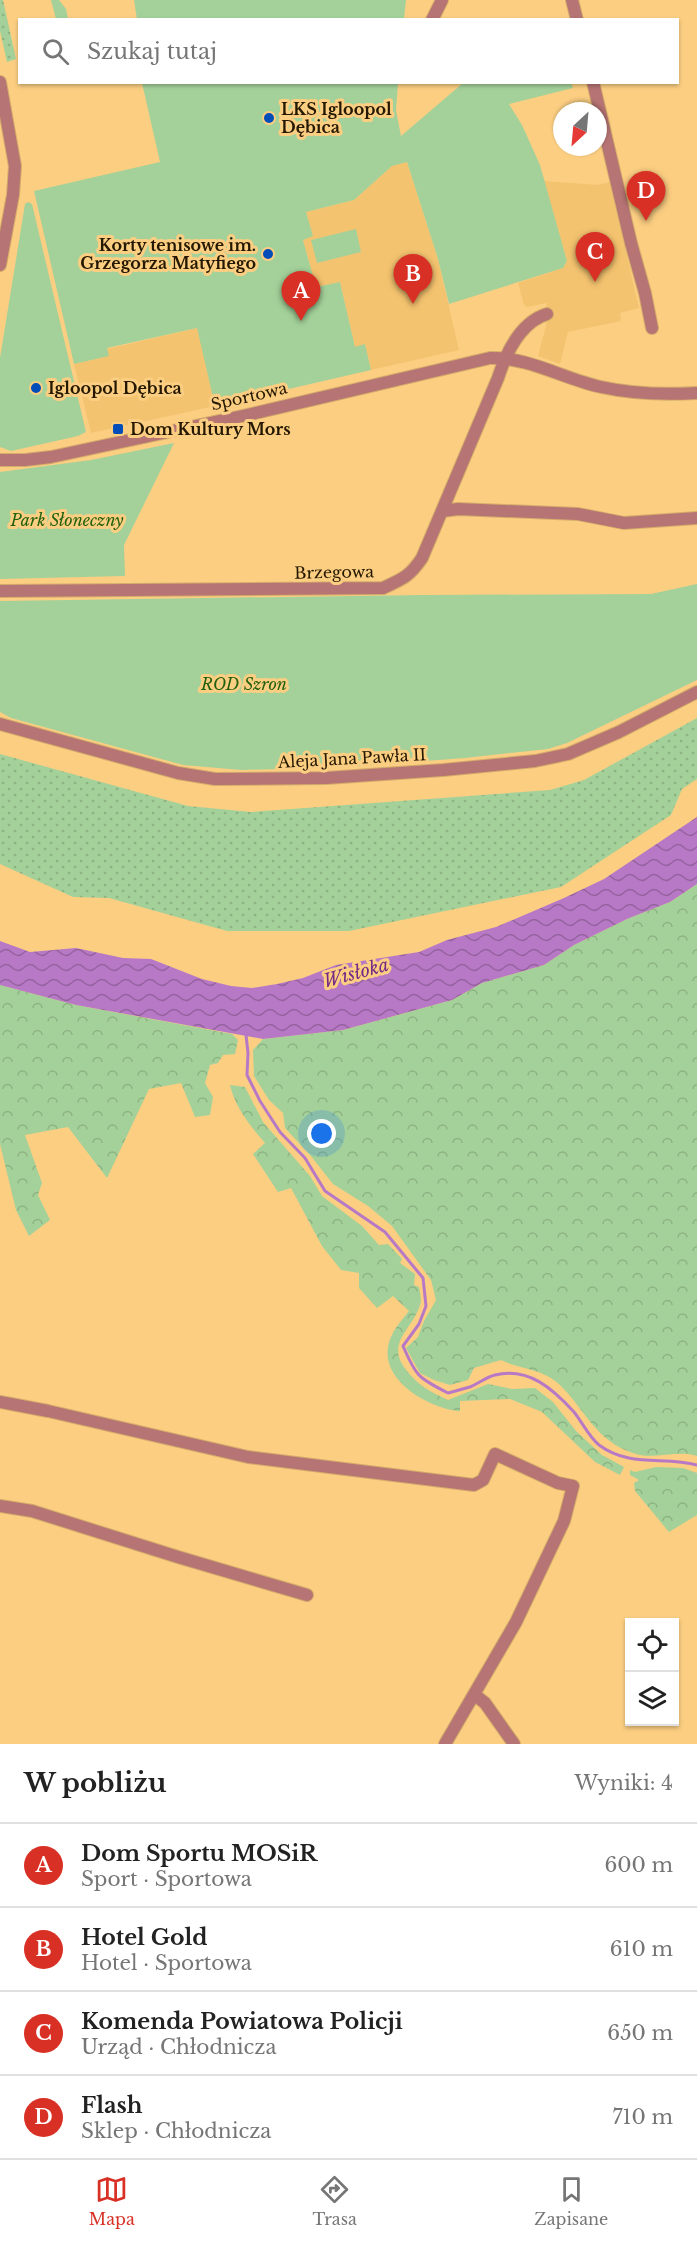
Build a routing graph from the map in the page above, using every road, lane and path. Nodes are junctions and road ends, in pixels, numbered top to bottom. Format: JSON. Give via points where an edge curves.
{"nodes":[{"id":1,"x":442,"y":0,"type":"edge"},
{"id":2,"x":572,"y":0,"type":"edge"},
{"id":3,"x":433,"y":18,"type":"edge"},
{"id":4,"x":577,"y":18,"type":"edge"},
{"id":5,"x":0,"y":82,"type":"edge"},
{"id":6,"x":593,"y":84,"type":"edge"},
{"id":7,"x":6,"y":193,"type":"edge"},
{"id":8,"x":0,"y":265,"type":"edge"},
{"id":9,"x":547,"y":314,"type":"dead end"},
{"id":10,"x":652,"y":328,"type":"dead end"},
{"id":11,"x":504,"y":358,"type":"junction"},
{"id":12,"x":697,"y":393,"type":"edge"},
{"id":13,"x":0,"y":460,"type":"edge"},
{"id":14,"x":443,"y":511,"type":"junction"},
{"id":15,"x":697,"y":518,"type":"edge"},
{"id":16,"x":0,"y":591,"type":"edge"},
{"id":17,"x":697,"y":692,"type":"edge"},
{"id":18,"x":0,"y":724,"type":"edge"},
{"id":19,"x":0,"y":1402,"type":"edge"},
{"id":20,"x":0,"y":1506,"type":"edge"},
{"id":21,"x":307,"y":1595,"type":"dead end"},
{"id":22,"x":475,"y":1695,"type":"junction"},
{"id":23,"x":446,"y":1744,"type":"edge"},
{"id":24,"x":514,"y":1744,"type":"edge"}],
"edges":[{"from":1,"to":3,"type":"street"},
{"from":2,"to":4,"type":"street"},
{"from":5,"to":7,"type":"street","via":[[15,166]]},
{"from":6,"to":10,"type":"street"},
{"from":7,"to":8,"type":"street"},
{"from":9,"to":11,"type":"street","via":[[524,329]]},
{"from":11,"to":12,"type":"street","name":"Sportowa","via":[[600,387],[658,395]]},
{"from":11,"to":13,"type":"street","name":"Sportowa","via":[[51,457]]},
{"from":11,"to":14,"type":"street"},
{"from":14,"to":15,"type":"street","via":[[578,514],[624,523]]},
{"from":14,"to":16,"type":"street","name":"Brzegowa","via":[[411,573],[383,588]]},
{"from":17,"to":18,"type":"street","name":"Aleja Jana Pawła II","via":[[568,754],[500,766],[326,778],[215,779],[178,773]]},
{"from":19,"to":22,"type":"street","via":[[248,1457],[474,1485],[483,1480],[495,1454],[573,1486],[564,1521],[516,1622]]},
{"from":20,"to":21,"type":"street","via":[[32,1511]]},
{"from":22,"to":23,"type":"street"},
{"from":22,"to":24,"type":"street"}]}
